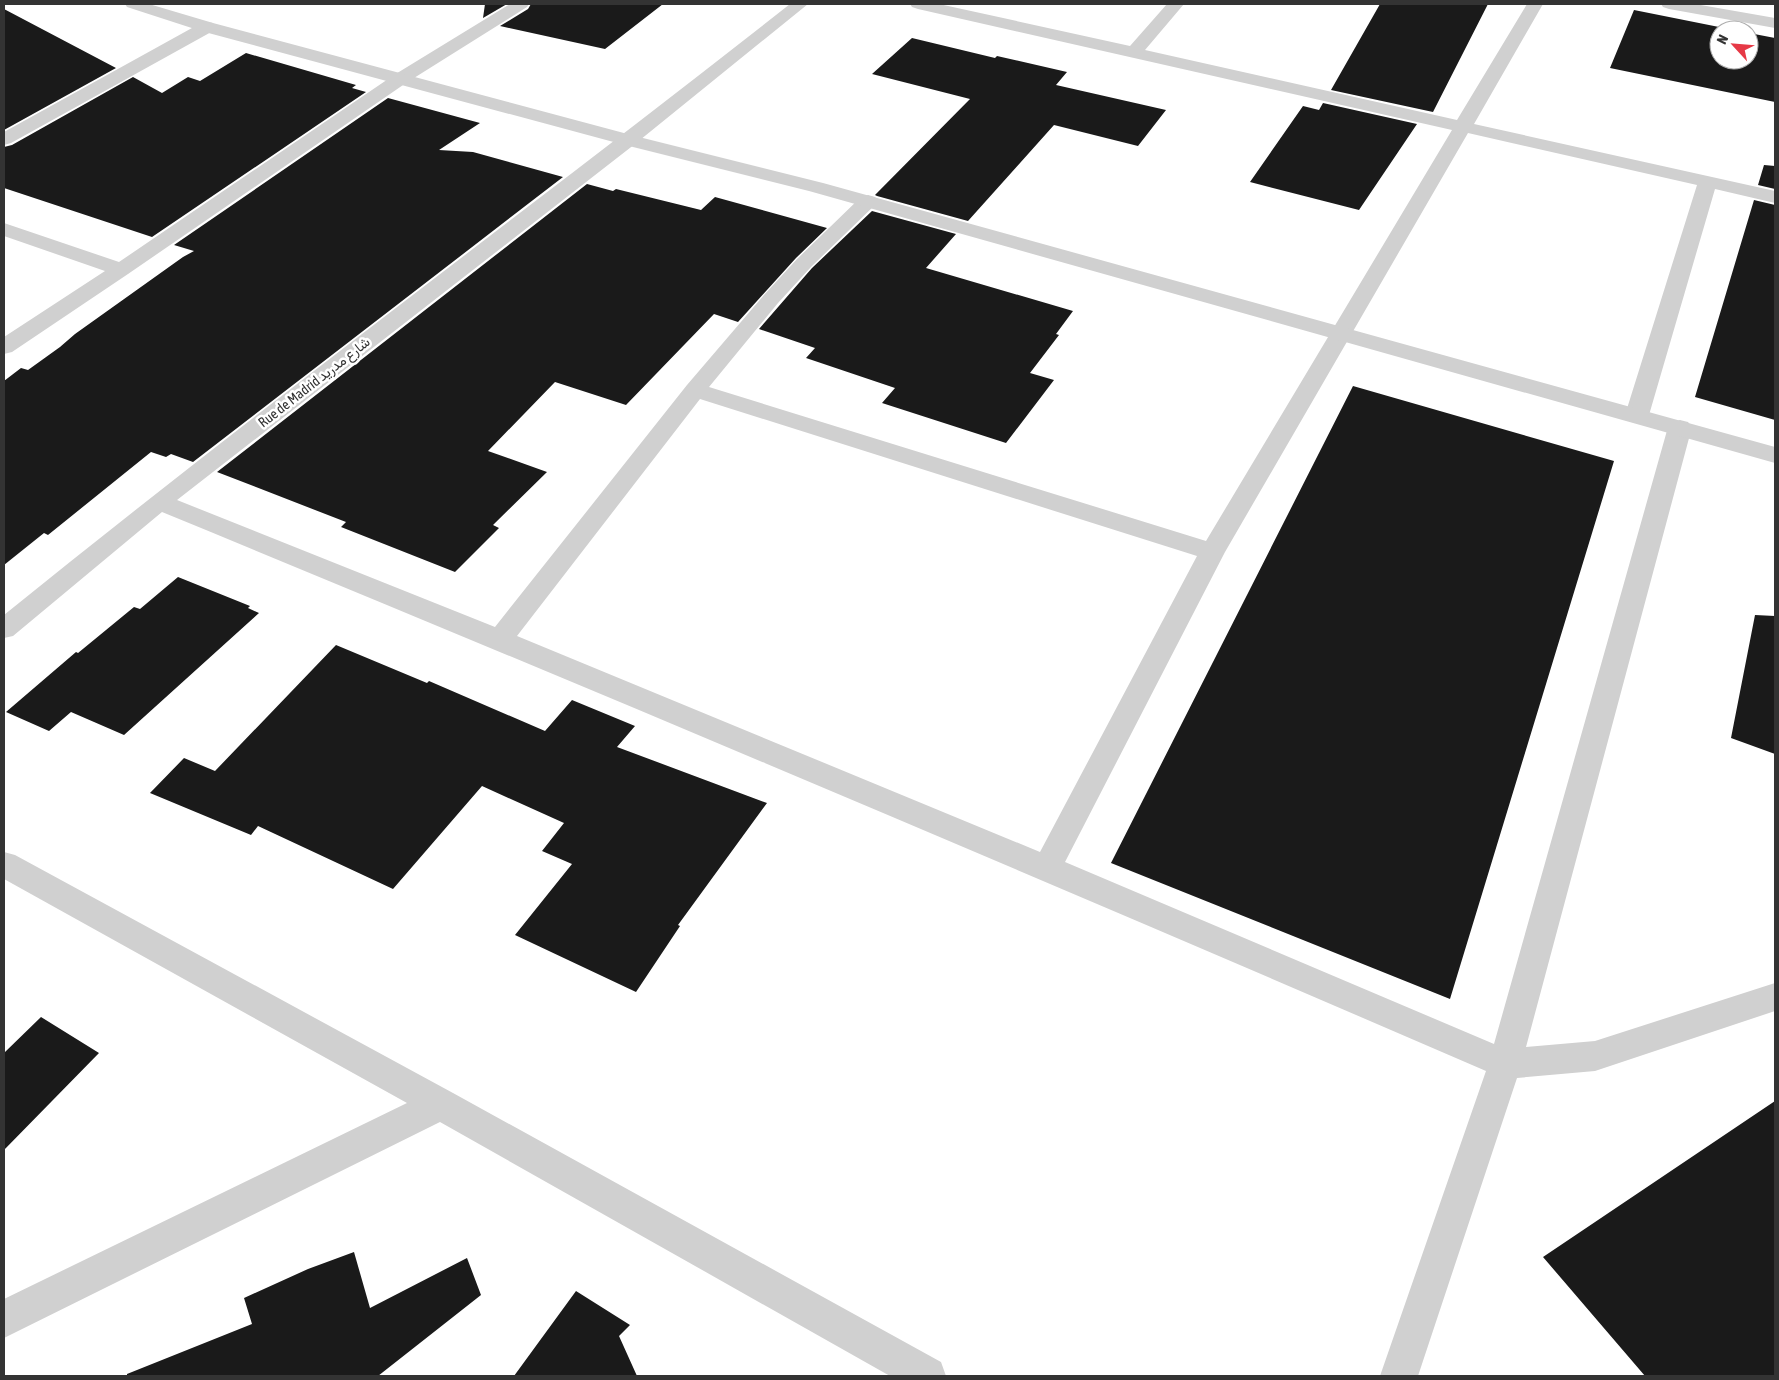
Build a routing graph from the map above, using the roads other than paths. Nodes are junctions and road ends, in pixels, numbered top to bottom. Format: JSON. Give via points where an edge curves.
{"nodes":[{"id":1,"x":521,"y":4,"type":"edge"},
{"id":2,"x":800,"y":4,"type":"edge"},
{"id":3,"x":918,"y":4,"type":"edge"},
{"id":4,"x":1176,"y":4,"type":"edge"},
{"id":5,"x":1535,"y":4,"type":"edge"},
{"id":6,"x":1669,"y":4,"type":"edge"},
{"id":7,"x":146,"y":5,"type":"edge"},
{"id":8,"x":1775,"y":24,"type":"edge"},
{"id":9,"x":207,"y":27,"type":"junction"},
{"id":10,"x":1134,"y":52,"type":"junction"},
{"id":11,"x":400,"y":79,"type":"junction"},
{"id":12,"x":1463,"y":126,"type":"junction"},
{"id":13,"x":4,"y":138,"type":"edge"},
{"id":14,"x":628,"y":140,"type":"junction"},
{"id":15,"x":1708,"y":182,"type":"junction"},
{"id":16,"x":1775,"y":198,"type":"edge"},
{"id":17,"x":868,"y":202,"type":"junction"},
{"id":18,"x":4,"y":229,"type":"edge"},
{"id":19,"x":121,"y":270,"type":"junction"},
{"id":20,"x":1341,"y":333,"type":"junction"},
{"id":21,"x":4,"y":347,"type":"edge"},
{"id":22,"x":695,"y":390,"type":"junction"},
{"id":23,"x":1637,"y":415,"type":"junction"},
{"id":24,"x":1680,"y":427,"type":"junction"},
{"id":25,"x":1775,"y":455,"type":"edge"},
{"id":26,"x":159,"y":502,"type":"junction"},
{"id":27,"x":1212,"y":552,"type":"junction"},
{"id":28,"x":4,"y":629,"type":"edge"},
{"id":29,"x":500,"y":640,"type":"junction"},
{"id":30,"x":4,"y":864,"type":"edge"},
{"id":31,"x":1047,"y":868,"type":"junction"},
{"id":32,"x":1775,"y":997,"type":"edge"},
{"id":33,"x":1506,"y":1064,"type":"junction"},
{"id":34,"x":441,"y":1104,"type":"junction"},
{"id":35,"x":4,"y":1319,"type":"edge"},
{"id":36,"x":927,"y":1376,"type":"edge"},
{"id":37,"x":1399,"y":1376,"type":"edge"}],
"edges":[{"from":1,"to":11,"type":"street"},
{"from":2,"to":14,"type":"street","name":"Rue de Madrid شارع مدريد"},
{"from":3,"to":10,"type":"street"},
{"from":4,"to":10,"type":"street"},
{"from":5,"to":12,"type":"street"},
{"from":6,"to":8,"type":"street"},
{"from":7,"to":9,"type":"street"},
{"from":9,"to":11,"type":"street"},
{"from":9,"to":13,"type":"street"},
{"from":10,"to":12,"type":"street"},
{"from":11,"to":14,"type":"street"},
{"from":11,"to":19,"type":"street"},
{"from":12,"to":15,"type":"street"},
{"from":12,"to":20,"type":"street"},
{"from":14,"to":17,"type":"street"},
{"from":14,"to":26,"type":"street","name":"Rue de Madrid شارع مدريد"},
{"from":15,"to":16,"type":"street"},
{"from":15,"to":23,"type":"street"},
{"from":17,"to":20,"type":"street"},
{"from":17,"to":22,"type":"street","via":[[804,263]]},
{"from":18,"to":19,"type":"street"},
{"from":19,"to":21,"type":"street"},
{"from":20,"to":23,"type":"street"},
{"from":20,"to":27,"type":"street"},
{"from":22,"to":27,"type":"street"},
{"from":22,"to":29,"type":"street"},
{"from":23,"to":24,"type":"street"},
{"from":24,"to":25,"type":"street"},
{"from":24,"to":33,"type":"street"},
{"from":26,"to":28,"type":"street","name":"Rue de Madrid شارع مدريد"},
{"from":26,"to":29,"type":"street"},
{"from":27,"to":31,"type":"street"},
{"from":29,"to":31,"type":"street"},
{"from":30,"to":34,"type":"street"},
{"from":31,"to":33,"type":"street"},
{"from":32,"to":33,"type":"street","via":[[1595,1056]]},
{"from":33,"to":37,"type":"street"},
{"from":34,"to":35,"type":"street"},
{"from":34,"to":36,"type":"street"}]}
